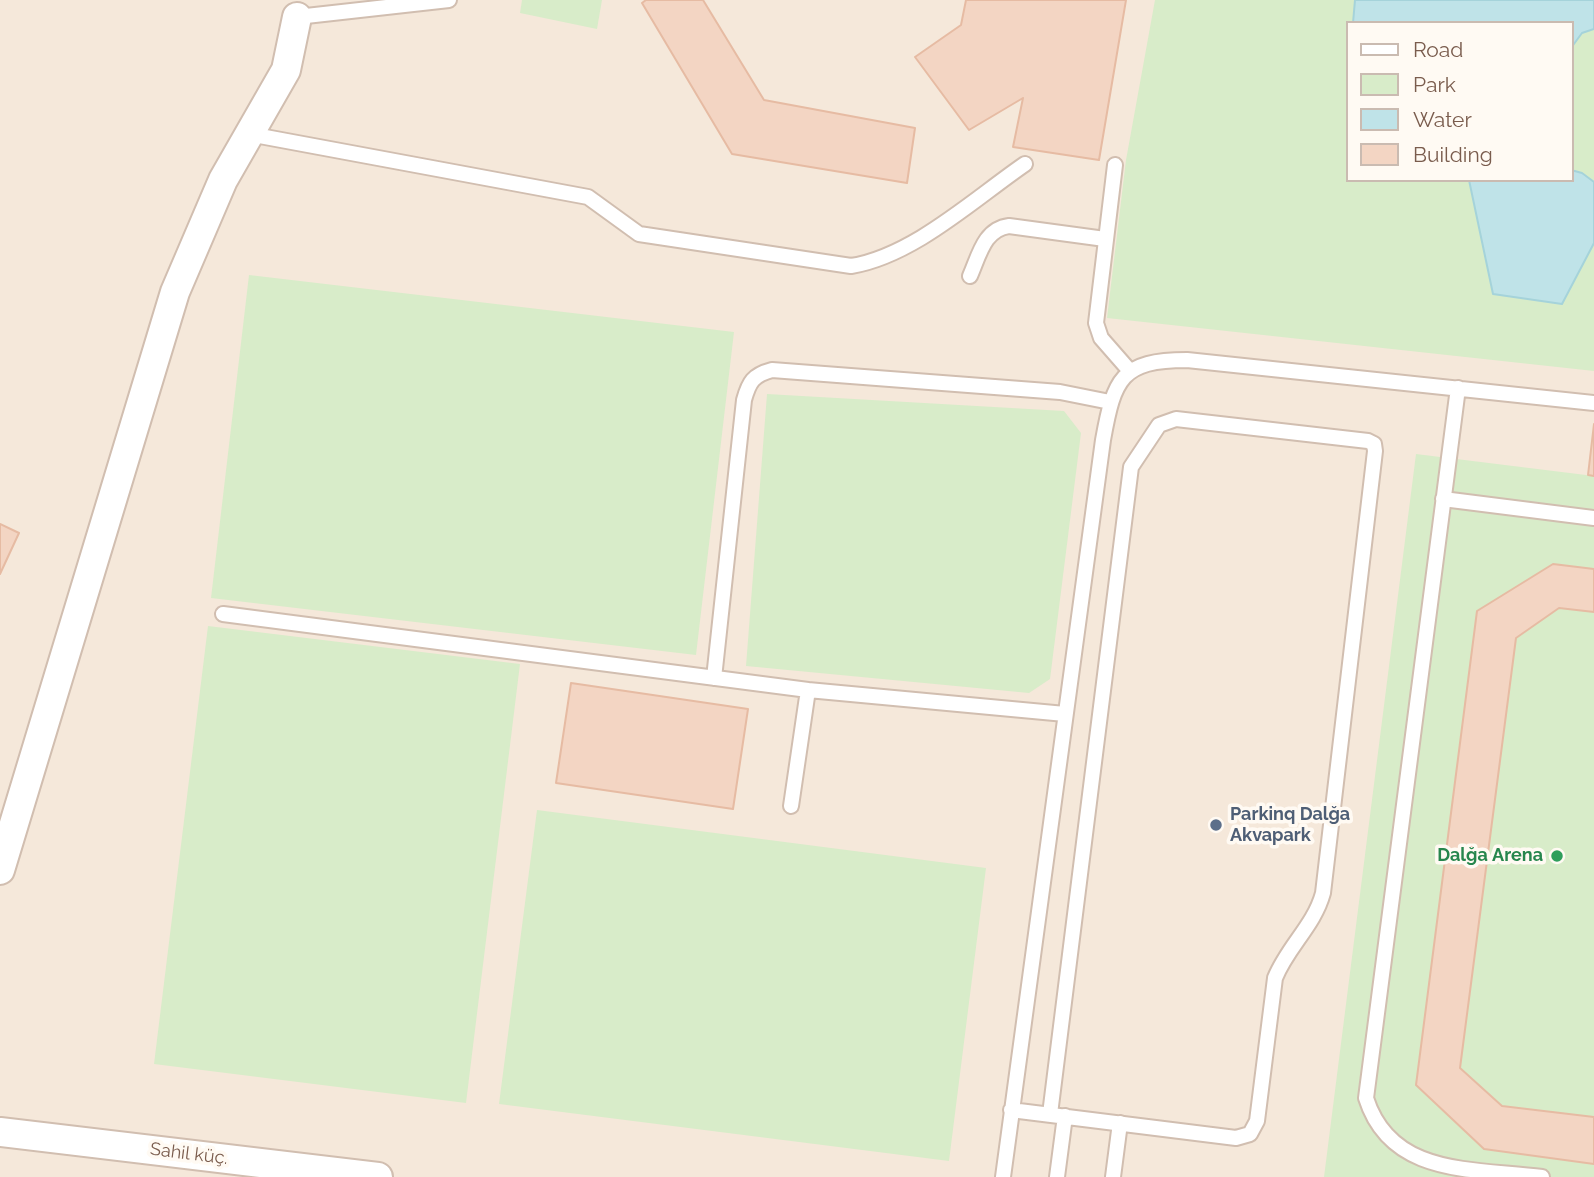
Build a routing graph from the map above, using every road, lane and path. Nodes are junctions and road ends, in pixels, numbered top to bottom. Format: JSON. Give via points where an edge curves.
{"nodes":[{"id":1,"x":449,"y":0,"type":"edge"},
{"id":2,"x":297,"y":17,"type":"joint"},
{"id":3,"x":249,"y":134,"type":"junction"},
{"id":4,"x":1025,"y":163,"type":"dead end"},
{"id":5,"x":1115,"y":165,"type":"dead end"},
{"id":6,"x":1105,"y":239,"type":"junction"},
{"id":7,"x":970,"y":276,"type":"dead end"},
{"id":8,"x":1129,"y":370,"type":"junction"},
{"id":9,"x":1458,"y":388,"type":"junction"},
{"id":10,"x":1110,"y":402,"type":"junction"},
{"id":11,"x":1594,"y":403,"type":"edge"},
{"id":12,"x":1443,"y":499,"type":"junction"},
{"id":13,"x":1594,"y":518,"type":"edge"},
{"id":14,"x":223,"y":614,"type":"dead end"},
{"id":15,"x":714,"y":678,"type":"junction"},
{"id":16,"x":808,"y":690,"type":"junction"},
{"id":17,"x":1065,"y":714,"type":"junction"},
{"id":18,"x":791,"y":806,"type":"dead end"},
{"id":19,"x":0,"y":870,"type":"edge"},
{"id":20,"x":1011,"y":1110,"type":"junction"},
{"id":21,"x":1050,"y":1114,"type":"junction"},
{"id":22,"x":1065,"y":1116,"type":"junction"},
{"id":23,"x":1120,"y":1123,"type":"junction"},
{"id":24,"x":0,"y":1132,"type":"edge"},
{"id":25,"x":207,"y":1167,"type":"edge"},
{"id":26,"x":378,"y":1177,"type":"edge"},
{"id":27,"x":1003,"y":1177,"type":"edge"},
{"id":28,"x":1056,"y":1177,"type":"edge"},
{"id":29,"x":1113,"y":1177,"type":"edge"},
{"id":30,"x":1542,"y":1177,"type":"edge"}],
"edges":[{"from":1,"to":2,"type":"lane"},
{"from":2,"to":3,"type":"street","via":[[286,70]]},
{"from":3,"to":4,"type":"lane","via":[[588,197],[639,234],[851,266],[905,248]]},
{"from":3,"to":19,"type":"street","via":[[223,180],[175,292]]},
{"from":5,"to":6,"type":"lane"},
{"from":6,"to":7,"type":"lane","via":[[997,228],[989,235]]},
{"from":6,"to":8,"type":"lane","via":[[1096,323],[1101,338]]},
{"from":8,"to":9,"type":"lane","via":[[1161,360],[1186,360]]},
{"from":8,"to":10,"type":"lane"},
{"from":9,"to":11,"type":"lane"},
{"from":9,"to":12,"type":"lane"},
{"from":10,"to":15,"type":"lane","via":[[1060,392],[772,370],[758,374],[749,383],[744,400]]},
{"from":10,"to":17,"type":"lane"},
{"from":12,"to":13,"type":"lane"},
{"from":12,"to":30,"type":"lane","via":[[1366,1098],[1379,1129],[1392,1145],[1410,1155],[1430,1163]]},
{"from":14,"to":15,"type":"lane"},
{"from":15,"to":16,"type":"lane"},
{"from":16,"to":17,"type":"lane"},
{"from":16,"to":18,"type":"lane"},
{"from":17,"to":20,"type":"lane"},
{"from":20,"to":21,"type":"lane"},
{"from":20,"to":27,"type":"lane"},
{"from":21,"to":22,"type":"lane"},
{"from":21,"to":23,"type":"lane","via":[[1131,467],[1159,425],[1175,419],[1368,441],[1375,451],[1323,893],[1313,921],[1281,962],[1275,978],[1257,1121],[1250,1134],[1236,1138]]},
{"from":22,"to":23,"type":"lane"},
{"from":22,"to":28,"type":"lane"},
{"from":23,"to":29,"type":"lane"},
{"from":24,"to":25,"type":"street","name":"Sahil küç."},
{"from":25,"to":26,"type":"street","name":"Sahil küç."}]}
